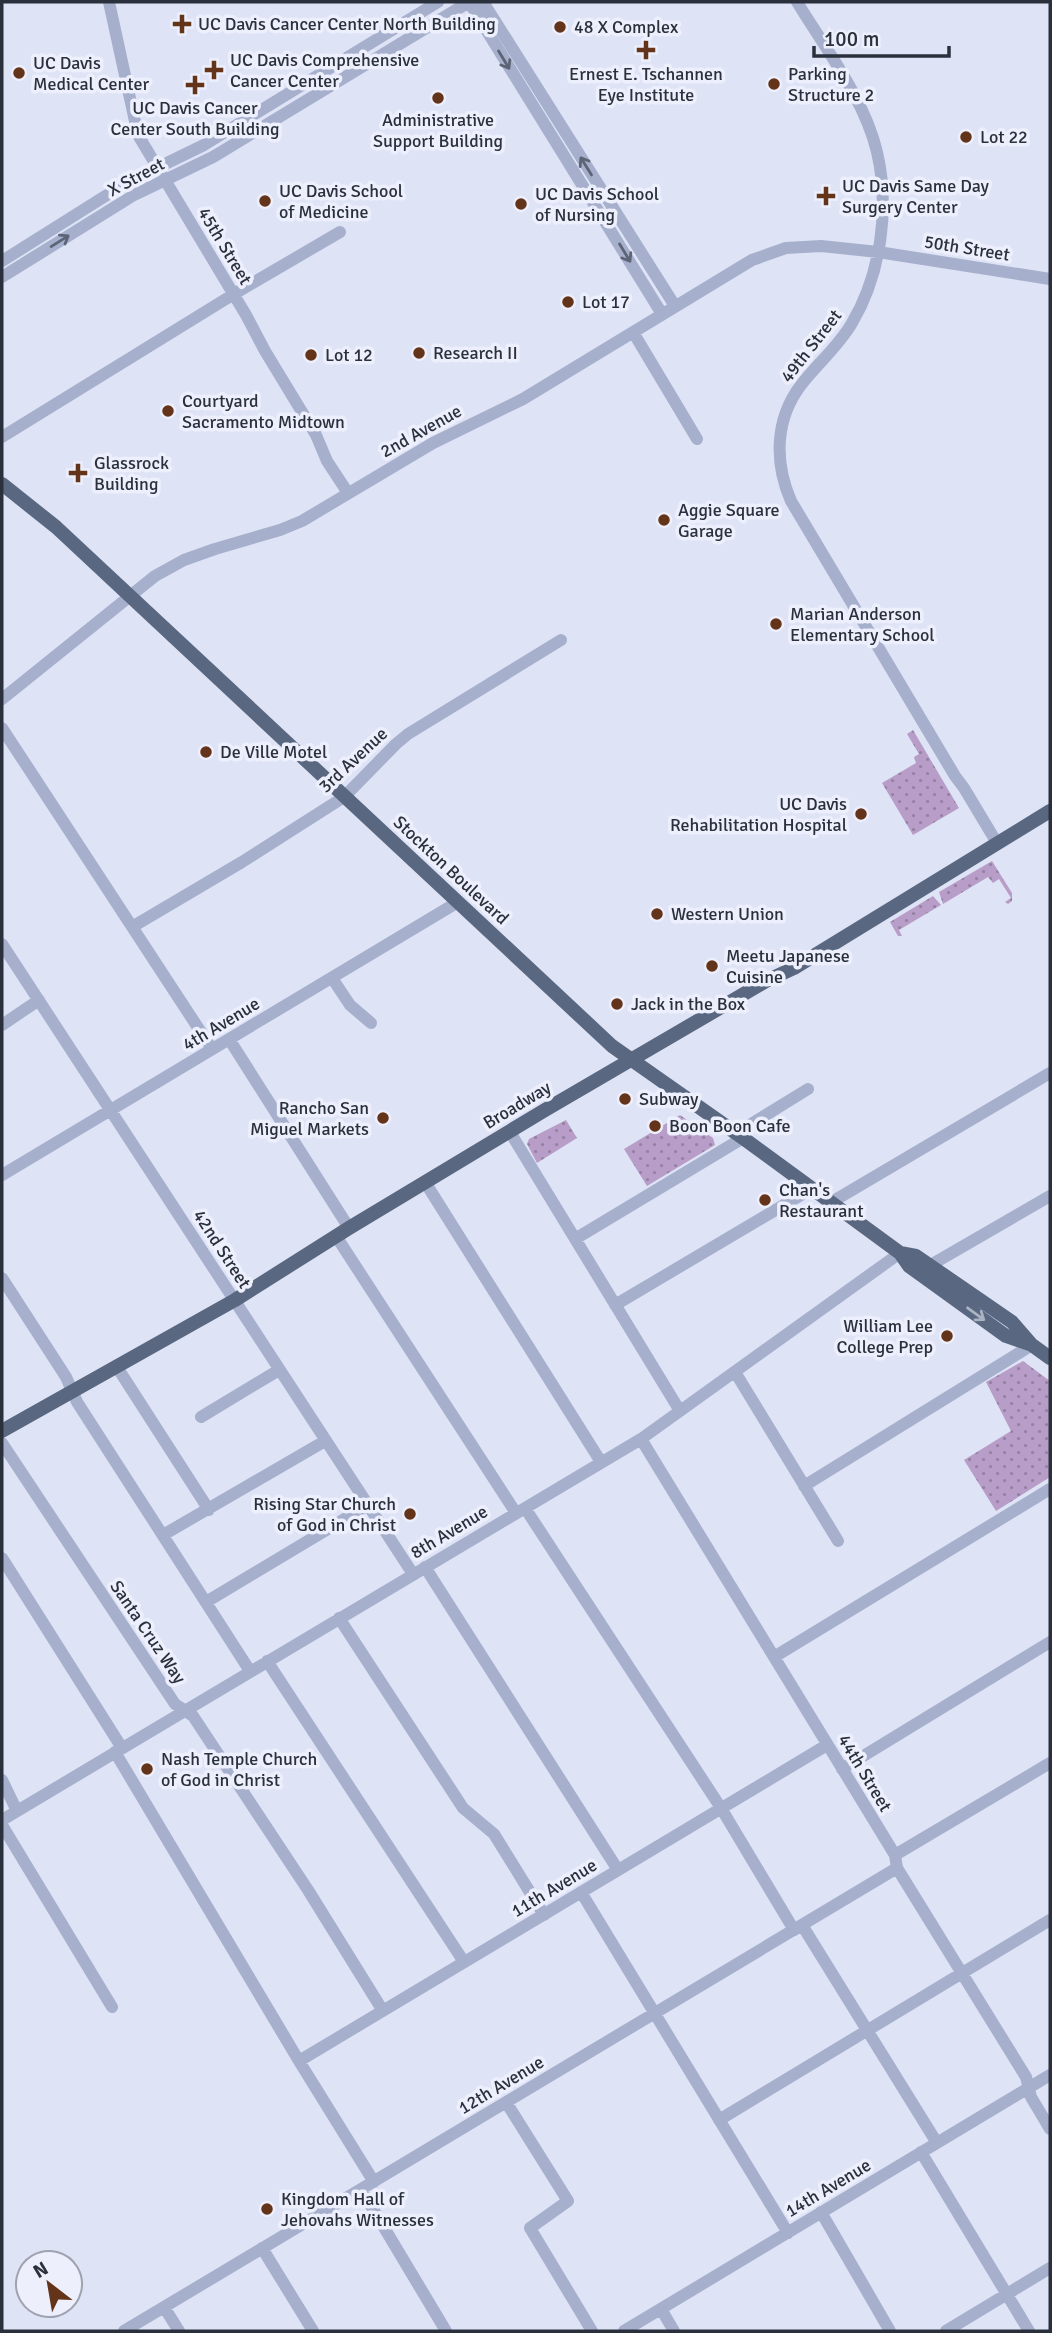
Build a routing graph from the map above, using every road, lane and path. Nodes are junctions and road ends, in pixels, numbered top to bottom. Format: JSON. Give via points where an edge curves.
{"nodes":[{"id":1,"x":109,"y":2,"type":"edge"},
{"id":2,"x":438,"y":2,"type":"edge"},
{"id":3,"x":469,"y":2,"type":"edge"},
{"id":4,"x":483,"y":2,"type":"edge"},
{"id":5,"x":797,"y":2,"type":"edge"},
{"id":6,"x":158,"y":168,"type":"junction"},
{"id":7,"x":166,"y":181,"type":"junction"},
{"id":8,"x":340,"y":232,"type":"dead end"},
{"id":9,"x":878,"y":253,"type":"junction"},
{"id":10,"x":2,"y":261,"type":"edge"},
{"id":11,"x":2,"y":277,"type":"edge"},
{"id":12,"x":1050,"y":279,"type":"edge"},
{"id":13,"x":234,"y":294,"type":"junction"},
{"id":14,"x":675,"y":306,"type":"junction"},
{"id":15,"x":662,"y":314,"type":"junction"},
{"id":16,"x":633,"y":332,"type":"junction"},
{"id":17,"x":2,"y":437,"type":"edge"},
{"id":18,"x":697,"y":439,"type":"dead end"},
{"id":19,"x":2,"y":484,"type":"edge"},
{"id":20,"x":348,"y":493,"type":"junction"},
{"id":21,"x":129,"y":595,"type":"junction"},
{"id":22,"x":561,"y":640,"type":"dead end"},
{"id":23,"x":2,"y":699,"type":"edge"},
{"id":24,"x":2,"y":728,"type":"edge"},
{"id":25,"x":344,"y":797,"type":"junction"},
{"id":26,"x":1050,"y":811,"type":"edge"},
{"id":27,"x":997,"y":843,"type":"junction"},
{"id":28,"x":458,"y":902,"type":"junction"},
{"id":29,"x":132,"y":926,"type":"junction"},
{"id":30,"x":2,"y":944,"type":"edge"},
{"id":31,"x":332,"y":978,"type":"junction"},
{"id":32,"x":39,"y":1000,"type":"junction"},
{"id":33,"x":371,"y":1023,"type":"dead end"},
{"id":34,"x":2,"y":1025,"type":"edge"},
{"id":35,"x":229,"y":1039,"type":"junction"},
{"id":36,"x":212,"y":1049,"type":"junction"},
{"id":37,"x":631,"y":1060,"type":"junction"},
{"id":38,"x":1050,"y":1073,"type":"edge"},
{"id":39,"x":808,"y":1089,"type":"dead end"},
{"id":40,"x":110,"y":1110,"type":"junction"},
{"id":41,"x":510,"y":1132,"type":"junction"},
{"id":42,"x":739,"y":1136,"type":"junction"},
{"id":43,"x":2,"y":1175,"type":"edge"},
{"id":44,"x":425,"y":1182,"type":"junction"},
{"id":45,"x":811,"y":1189,"type":"junction"},
{"id":46,"x":1050,"y":1196,"type":"edge"},
{"id":47,"x":830,"y":1203,"type":"junction"},
{"id":48,"x":343,"y":1232,"type":"junction"},
{"id":49,"x":575,"y":1239,"type":"junction"},
{"id":50,"x":900,"y":1253,"type":"junction"},
{"id":51,"x":929,"y":1266,"type":"junction"},
{"id":52,"x":2,"y":1278,"type":"edge"},
{"id":53,"x":235,"y":1300,"type":"junction"},
{"id":54,"x":615,"y":1305,"type":"junction"},
{"id":55,"x":1044,"y":1352,"type":"edge"},
{"id":56,"x":117,"y":1367,"type":"junction"},
{"id":57,"x":279,"y":1370,"type":"junction"},
{"id":58,"x":735,"y":1373,"type":"junction"},
{"id":59,"x":72,"y":1392,"type":"junction"},
{"id":60,"x":680,"y":1411,"type":"junction"},
{"id":61,"x":201,"y":1417,"type":"dead end"},
{"id":62,"x":2,"y":1431,"type":"edge"},
{"id":63,"x":641,"y":1439,"type":"junction"},
{"id":64,"x":325,"y":1441,"type":"junction"},
{"id":65,"x":2,"y":1443,"type":"edge"},
{"id":66,"x":601,"y":1462,"type":"junction"},
{"id":67,"x":804,"y":1486,"type":"junction"},
{"id":68,"x":1050,"y":1489,"type":"edge"},
{"id":69,"x":368,"y":1505,"type":"junction"},
{"id":70,"x":209,"y":1510,"type":"junction"},
{"id":71,"x":521,"y":1510,"type":"junction"},
{"id":72,"x":163,"y":1535,"type":"junction"},
{"id":73,"x":838,"y":1541,"type":"dead end"},
{"id":74,"x":2,"y":1558,"type":"edge"},
{"id":75,"x":425,"y":1567,"type":"junction"},
{"id":76,"x":413,"y":1574,"type":"junction"},
{"id":77,"x":206,"y":1602,"type":"junction"},
{"id":78,"x":339,"y":1618,"type":"junction"},
{"id":79,"x":1050,"y":1643,"type":"edge"},
{"id":80,"x":774,"y":1657,"type":"junction"},
{"id":81,"x":268,"y":1661,"type":"junction"},
{"id":82,"x":250,"y":1671,"type":"junction"},
{"id":83,"x":184,"y":1711,"type":"junction"},
{"id":84,"x":827,"y":1745,"type":"junction"},
{"id":85,"x":119,"y":1750,"type":"junction"},
{"id":86,"x":1050,"y":1763,"type":"edge"},
{"id":87,"x":842,"y":1769,"type":"junction"},
{"id":88,"x":2,"y":1780,"type":"edge"},
{"id":89,"x":721,"y":1808,"type":"junction"},
{"id":90,"x":17,"y":1811,"type":"junction"},
{"id":91,"x":2,"y":1823,"type":"edge"},
{"id":92,"x":896,"y":1861,"type":"junction"},
{"id":93,"x":618,"y":1870,"type":"junction"},
{"id":94,"x":581,"y":1892,"type":"junction"},
{"id":95,"x":544,"y":1915,"type":"junction"},
{"id":96,"x":1049,"y":1923,"type":"edge"},
{"id":97,"x":798,"y":1927,"type":"junction"},
{"id":98,"x":464,"y":1962,"type":"junction"},
{"id":99,"x":962,"y":1973,"type":"junction"},
{"id":100,"x":112,"y":2007,"type":"dead end"},
{"id":101,"x":383,"y":2011,"type":"junction"},
{"id":102,"x":654,"y":2013,"type":"junction"},
{"id":103,"x":867,"y":2031,"type":"junction"},
{"id":104,"x":299,"y":2061,"type":"junction"},
{"id":105,"x":1050,"y":2075,"type":"edge"},
{"id":106,"x":1029,"y":2087,"type":"junction"},
{"id":107,"x":506,"y":2102,"type":"junction"},
{"id":108,"x":719,"y":2119,"type":"junction"},
{"id":109,"x":1050,"y":2129,"type":"edge"},
{"id":110,"x":937,"y":2143,"type":"junction"},
{"id":111,"x":921,"y":2152,"type":"junction"},
{"id":112,"x":373,"y":2182,"type":"junction"},
{"id":113,"x":361,"y":2189,"type":"junction"},
{"id":114,"x":821,"y":2212,"type":"junction"},
{"id":115,"x":788,"y":2233,"type":"junction"},
{"id":116,"x":262,"y":2248,"type":"junction"},
{"id":117,"x":1050,"y":2268,"type":"edge"},
{"id":118,"x":1007,"y":2294,"type":"junction"},
{"id":119,"x":164,"y":2307,"type":"junction"},
{"id":120,"x":661,"y":2309,"type":"junction"},
{"id":121,"x":124,"y":2331,"type":"edge"},
{"id":122,"x":179,"y":2331,"type":"edge"},
{"id":123,"x":313,"y":2331,"type":"edge"},
{"id":124,"x":446,"y":2331,"type":"edge"},
{"id":125,"x":592,"y":2331,"type":"edge"},
{"id":126,"x":624,"y":2331,"type":"edge"},
{"id":127,"x":674,"y":2331,"type":"edge"},
{"id":128,"x":890,"y":2331,"type":"edge"},
{"id":129,"x":946,"y":2331,"type":"edge"},
{"id":130,"x":1029,"y":2331,"type":"edge"}],
"edges":[{"from":1,"to":6,"type":"street","name":"45th Street","via":[[138,135]]},
{"from":2,"to":6,"type":"street","name":"X Street","via":[[204,145]]},
{"from":3,"to":7,"type":"street","name":"X Street"},
{"from":3,"to":15,"type":"street","one_way":true},
{"from":14,"to":4,"type":"street","one_way":true},
{"from":5,"to":9,"type":"street","name":"49th Street","via":[[871,132],[881,170]]},
{"from":6,"to":7,"type":"street","name":"45th Street"},
{"from":6,"to":10,"type":"street","name":"X Street","via":[[126,183]]},
{"from":11,"to":7,"type":"street","name":"X Street","one_way":true,"via":[[134,195]]},
{"from":7,"to":13,"type":"street","name":"45th Street"},
{"from":8,"to":13,"type":"street"},
{"from":9,"to":12,"type":"street","name":"50th Street"},
{"from":9,"to":14,"type":"street","name":"2nd Avenue","via":[[821,246],[786,248],[752,260]]},
{"from":9,"to":27,"type":"street","name":"49th Street","via":[[870,286],[853,323],[789,406],[780,439],[781,472],[791,501]]},
{"from":13,"to":17,"type":"street"},
{"from":13,"to":20,"type":"street","name":"45th Street"},
{"from":14,"to":15,"type":"street","name":"2nd Avenue"},
{"from":15,"to":16,"type":"street","name":"2nd Avenue"},
{"from":16,"to":18,"type":"street"},
{"from":16,"to":20,"type":"street","name":"2nd Avenue"},
{"from":19,"to":21,"type":"main road","name":"Stockton Boulevard"},
{"from":20,"to":21,"type":"street","name":"2nd Avenue","via":[[281,530],[184,560]]},
{"from":21,"to":23,"type":"street","name":"2nd Avenue"},
{"from":21,"to":25,"type":"main road","name":"Stockton Boulevard"},
{"from":22,"to":25,"type":"street","name":"3rd Avenue","via":[[408,734]]},
{"from":24,"to":29,"type":"street"},
{"from":25,"to":28,"type":"main road","name":"Stockton Boulevard"},
{"from":25,"to":29,"type":"street","name":"3rd Avenue"},
{"from":26,"to":27,"type":"main road","name":"Broadway"},
{"from":27,"to":37,"type":"main road","name":"Broadway","via":[[794,968]]},
{"from":28,"to":31,"type":"street","name":"4th Avenue"},
{"from":28,"to":37,"type":"main road","name":"Stockton Boulevard"},
{"from":29,"to":36,"type":"street"},
{"from":30,"to":32,"type":"street","name":"42nd Street"},
{"from":31,"to":33,"type":"street","via":[[349,1005]]},
{"from":31,"to":35,"type":"street","name":"4th Avenue"},
{"from":32,"to":34,"type":"street"},
{"from":32,"to":40,"type":"street","name":"42nd Street"},
{"from":35,"to":36,"type":"street","name":"4th Avenue"},
{"from":35,"to":48,"type":"street"},
{"from":36,"to":40,"type":"street","name":"4th Avenue"},
{"from":37,"to":41,"type":"main road","name":"Broadway"},
{"from":37,"to":42,"type":"main road","name":"Stockton Boulevard"},
{"from":38,"to":47,"type":"street"},
{"from":39,"to":42,"type":"street"},
{"from":40,"to":43,"type":"street","name":"4th Avenue"},
{"from":40,"to":53,"type":"street","name":"42nd Street"},
{"from":41,"to":44,"type":"main road","name":"Broadway"},
{"from":41,"to":49,"type":"street"},
{"from":42,"to":45,"type":"main road","name":"Stockton Boulevard"},
{"from":42,"to":49,"type":"street"},
{"from":44,"to":48,"type":"main road","name":"Broadway"},
{"from":44,"to":66,"type":"street"},
{"from":45,"to":47,"type":"main road","name":"Stockton Boulevard"},
{"from":45,"to":54,"type":"street"},
{"from":46,"to":51,"type":"street"},
{"from":47,"to":50,"type":"main road","name":"Stockton Boulevard"},
{"from":48,"to":53,"type":"main road","name":"Broadway"},
{"from":48,"to":71,"type":"street"},
{"from":49,"to":54,"type":"street"},
{"from":50,"to":51,"type":"main road","name":"Stockton Boulevard","via":[[916,1256]]},
{"from":50,"to":55,"type":"main road","name":"Stockton Boulevard","one_way":true,"via":[[909,1266],[1006,1336]]},
{"from":50,"to":58,"type":"street","name":"8th Avenue"},
{"from":51,"to":55,"type":"main road","name":"Stockton Boulevard","via":[[1012,1322]]},
{"from":52,"to":59,"type":"street"},
{"from":53,"to":56,"type":"main road","name":"Broadway"},
{"from":53,"to":57,"type":"street","name":"42nd Street"},
{"from":54,"to":60,"type":"street"},
{"from":55,"to":67,"type":"street"},
{"from":56,"to":59,"type":"main road","name":"Broadway"},
{"from":56,"to":70,"type":"street"},
{"from":57,"to":61,"type":"street"},
{"from":57,"to":64,"type":"street","name":"42nd Street"},
{"from":58,"to":60,"type":"street","name":"8th Avenue"},
{"from":58,"to":67,"type":"street"},
{"from":59,"to":62,"type":"main road","name":"Broadway"},
{"from":59,"to":72,"type":"street"},
{"from":60,"to":63,"type":"street","name":"8th Avenue"},
{"from":63,"to":66,"type":"street","name":"8th Avenue"},
{"from":63,"to":80,"type":"street","name":"44th Street"},
{"from":64,"to":69,"type":"street","name":"42nd Street"},
{"from":64,"to":70,"type":"street"},
{"from":65,"to":83,"type":"street","name":"Santa Cruz Way","via":[[175,1704]]},
{"from":66,"to":71,"type":"street","name":"8th Avenue"},
{"from":67,"to":73,"type":"street"},
{"from":68,"to":80,"type":"street"},
{"from":69,"to":76,"type":"street","name":"42nd Street"},
{"from":69,"to":77,"type":"street"},
{"from":70,"to":72,"type":"street"},
{"from":71,"to":75,"type":"street","name":"8th Avenue"},
{"from":71,"to":89,"type":"street"},
{"from":72,"to":77,"type":"street"},
{"from":74,"to":85,"type":"street"},
{"from":75,"to":76,"type":"street","name":"8th Avenue"},
{"from":75,"to":93,"type":"street"},
{"from":76,"to":78,"type":"street","name":"8th Avenue"},
{"from":77,"to":82,"type":"street"},
{"from":78,"to":81,"type":"street","name":"8th Avenue"},
{"from":78,"to":95,"type":"street","via":[[463,1808],[495,1834]]},
{"from":79,"to":87,"type":"street"},
{"from":80,"to":84,"type":"street","name":"44th Street"},
{"from":81,"to":82,"type":"street","name":"8th Avenue"},
{"from":81,"to":98,"type":"street"},
{"from":82,"to":83,"type":"street","name":"8th Avenue"},
{"from":83,"to":85,"type":"street","name":"8th Avenue"},
{"from":83,"to":101,"type":"street","name":"Santa Cruz Way","via":[[193,1716]]},
{"from":84,"to":87,"type":"street","name":"44th Street"},
{"from":84,"to":89,"type":"street","name":"11th Avenue"},
{"from":85,"to":90,"type":"street","name":"8th Avenue"},
{"from":85,"to":104,"type":"street"},
{"from":86,"to":92,"type":"street","name":"12th Avenue"},
{"from":87,"to":92,"type":"street","name":"44th Street"},
{"from":88,"to":90,"type":"street"},
{"from":89,"to":93,"type":"street","name":"11th Avenue"},
{"from":89,"to":97,"type":"street"},
{"from":90,"to":91,"type":"street","name":"8th Avenue"},
{"from":91,"to":100,"type":"street"},
{"from":92,"to":97,"type":"street","name":"12th Avenue"},
{"from":92,"to":99,"type":"street","name":"44th Street"},
{"from":93,"to":94,"type":"street","name":"11th Avenue"},
{"from":94,"to":95,"type":"street","name":"11th Avenue"},
{"from":94,"to":102,"type":"street"},
{"from":95,"to":98,"type":"street","name":"11th Avenue"},
{"from":96,"to":99,"type":"street"},
{"from":97,"to":102,"type":"street","name":"12th Avenue"},
{"from":97,"to":103,"type":"street"},
{"from":98,"to":101,"type":"street","name":"11th Avenue"},
{"from":99,"to":103,"type":"street"},
{"from":99,"to":106,"type":"street","name":"44th Street"},
{"from":101,"to":104,"type":"street","name":"11th Avenue"},
{"from":102,"to":107,"type":"street","name":"12th Avenue"},
{"from":102,"to":108,"type":"street"},
{"from":103,"to":108,"type":"street"},
{"from":103,"to":110,"type":"street"},
{"from":104,"to":112,"type":"street"},
{"from":105,"to":106,"type":"street","name":"14th Avenue"},
{"from":106,"to":109,"type":"street","name":"44th Street"},
{"from":106,"to":110,"type":"street","name":"14th Avenue"},
{"from":107,"to":112,"type":"street","name":"12th Avenue"},
{"from":107,"to":125,"type":"street","via":[[568,2201],[530,2228]]},
{"from":108,"to":115,"type":"street"},
{"from":110,"to":111,"type":"street","name":"14th Avenue"},
{"from":111,"to":114,"type":"street","name":"14th Avenue"},
{"from":111,"to":118,"type":"street"},
{"from":112,"to":113,"type":"street","name":"12th Avenue"},
{"from":113,"to":116,"type":"street","name":"12th Avenue"},
{"from":113,"to":124,"type":"street"},
{"from":114,"to":115,"type":"street","name":"14th Avenue"},
{"from":114,"to":128,"type":"street"},
{"from":115,"to":120,"type":"street","name":"14th Avenue"},
{"from":116,"to":119,"type":"street","name":"12th Avenue"},
{"from":116,"to":123,"type":"street"},
{"from":117,"to":118,"type":"street"},
{"from":118,"to":129,"type":"street"},
{"from":118,"to":130,"type":"street"},
{"from":119,"to":121,"type":"street","name":"12th Avenue"},
{"from":119,"to":122,"type":"street"},
{"from":120,"to":126,"type":"street","name":"14th Avenue"},
{"from":120,"to":127,"type":"street"}]}
